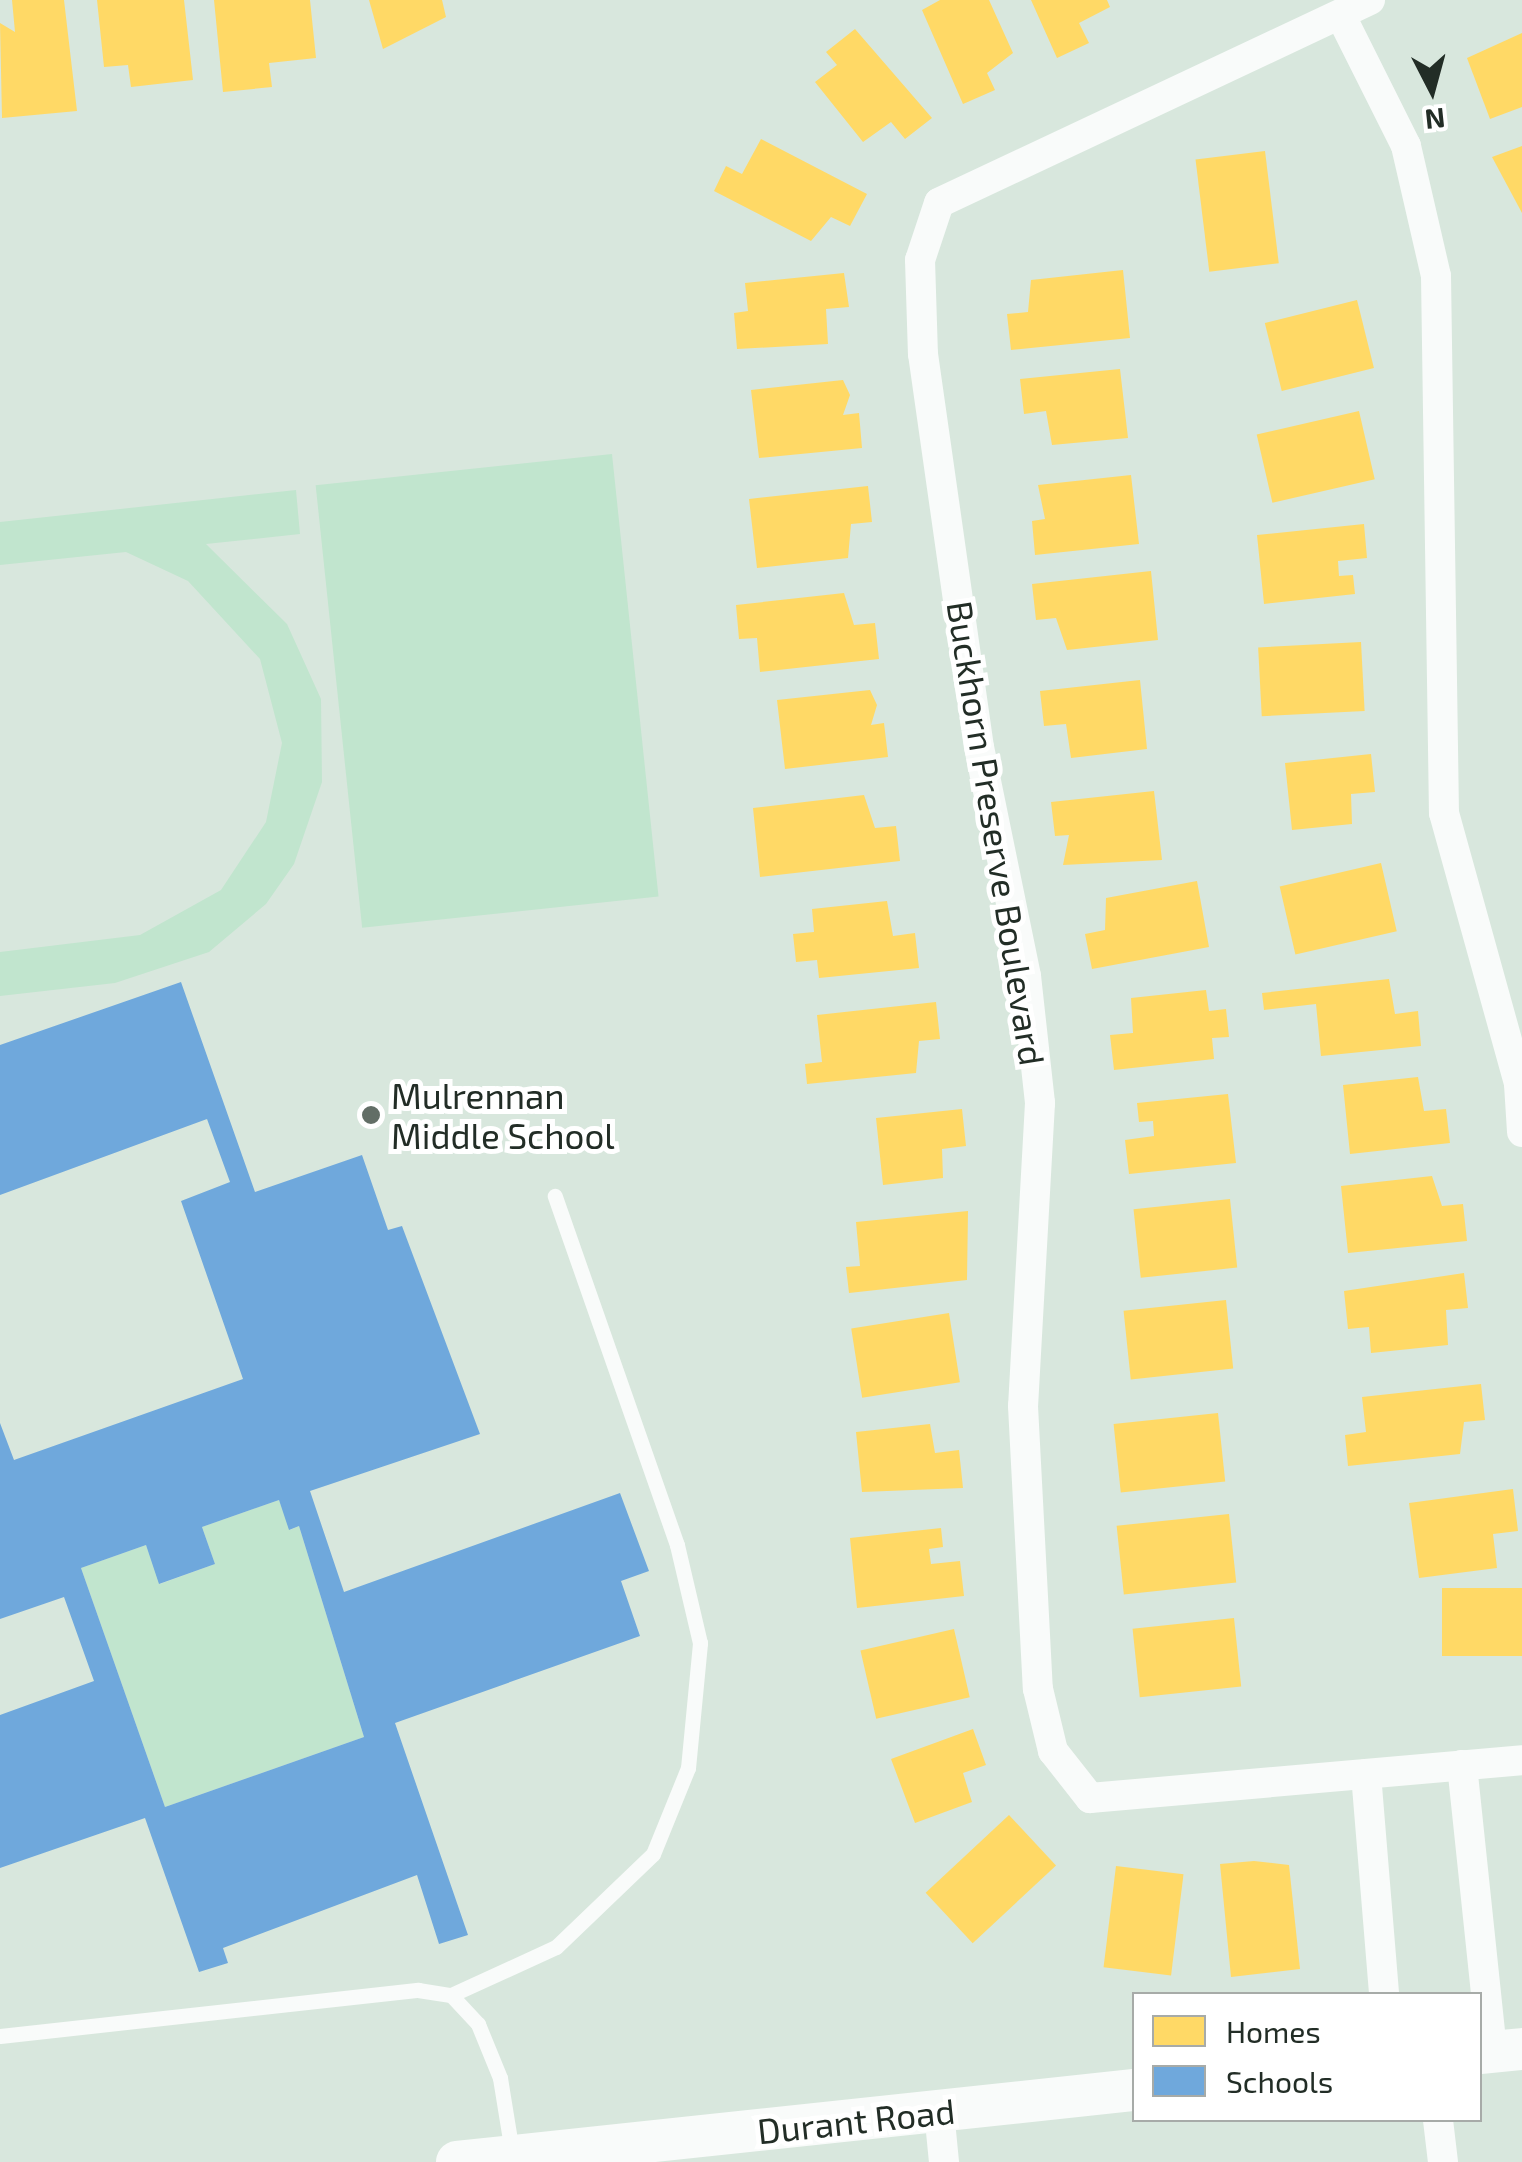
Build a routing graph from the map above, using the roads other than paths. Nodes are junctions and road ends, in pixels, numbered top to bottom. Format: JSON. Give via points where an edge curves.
{"nodes":[{"id":1,"x":1370,"y":0,"type":"edge"},
{"id":2,"x":1340,"y":16,"type":"junction"},
{"id":3,"x":1522,"y":1132,"type":"edge"},
{"id":4,"x":554,"y":1196,"type":"dead end"},
{"id":5,"x":1522,"y":1760,"type":"edge"},
{"id":6,"x":1462,"y":1765,"type":"junction"},
{"id":7,"x":1366,"y":1774,"type":"junction"},
{"id":8,"x":1384,"y":1992,"type":"edge"},
{"id":9,"x":451,"y":1995,"type":"junction"},
{"id":10,"x":0,"y":2036,"type":"edge"},
{"id":11,"x":1498,"y":2051,"type":"edge"},
{"id":12,"x":1132,"y":2090,"type":"edge"},
{"id":13,"x":939,"y":2111,"type":"junction"},
{"id":14,"x":1438,"y":2122,"type":"edge"},
{"id":15,"x":512,"y":2156,"type":"junction"},
{"id":16,"x":458,"y":2162,"type":"edge"},
{"id":17,"x":944,"y":2162,"type":"edge"},
{"id":18,"x":1444,"y":2162,"type":"edge"}],
"edges":[{"from":1,"to":2,"type":"street","name":"Buckhorn Preserve Boulevard"},
{"from":2,"to":3,"type":"street","via":[[1406,146],[1436,276],[1444,812],[1519,1084]]},
{"from":2,"to":7,"type":"street","name":"Buckhorn Preserve Boulevard","via":[[939,203],[920,260],[954,570],[1026,976],[1040,1103],[1023,1406],[1038,1690],[1053,1750],[1090,1798]]},
{"from":4,"to":9,"type":"lane","via":[[696,1623],[688,1768],[639,1868],[556,1947]]},
{"from":5,"to":6,"type":"street","name":"Buckhorn Preserve Boulevard"},
{"from":6,"to":7,"type":"street","name":"Buckhorn Preserve Boulevard"},
{"from":6,"to":11,"type":"street"},
{"from":7,"to":8,"type":"street"},
{"from":9,"to":10,"type":"lane","via":[[418,1990]]},
{"from":9,"to":15,"type":"lane","via":[[478,2024],[500,2078]]},
{"from":12,"to":13,"type":"street","name":"Durant Road"},
{"from":13,"to":15,"type":"street","name":"Durant Road"},
{"from":13,"to":17,"type":"street"},
{"from":14,"to":18,"type":"street"},
{"from":15,"to":16,"type":"street","name":"Durant Road"}]}
